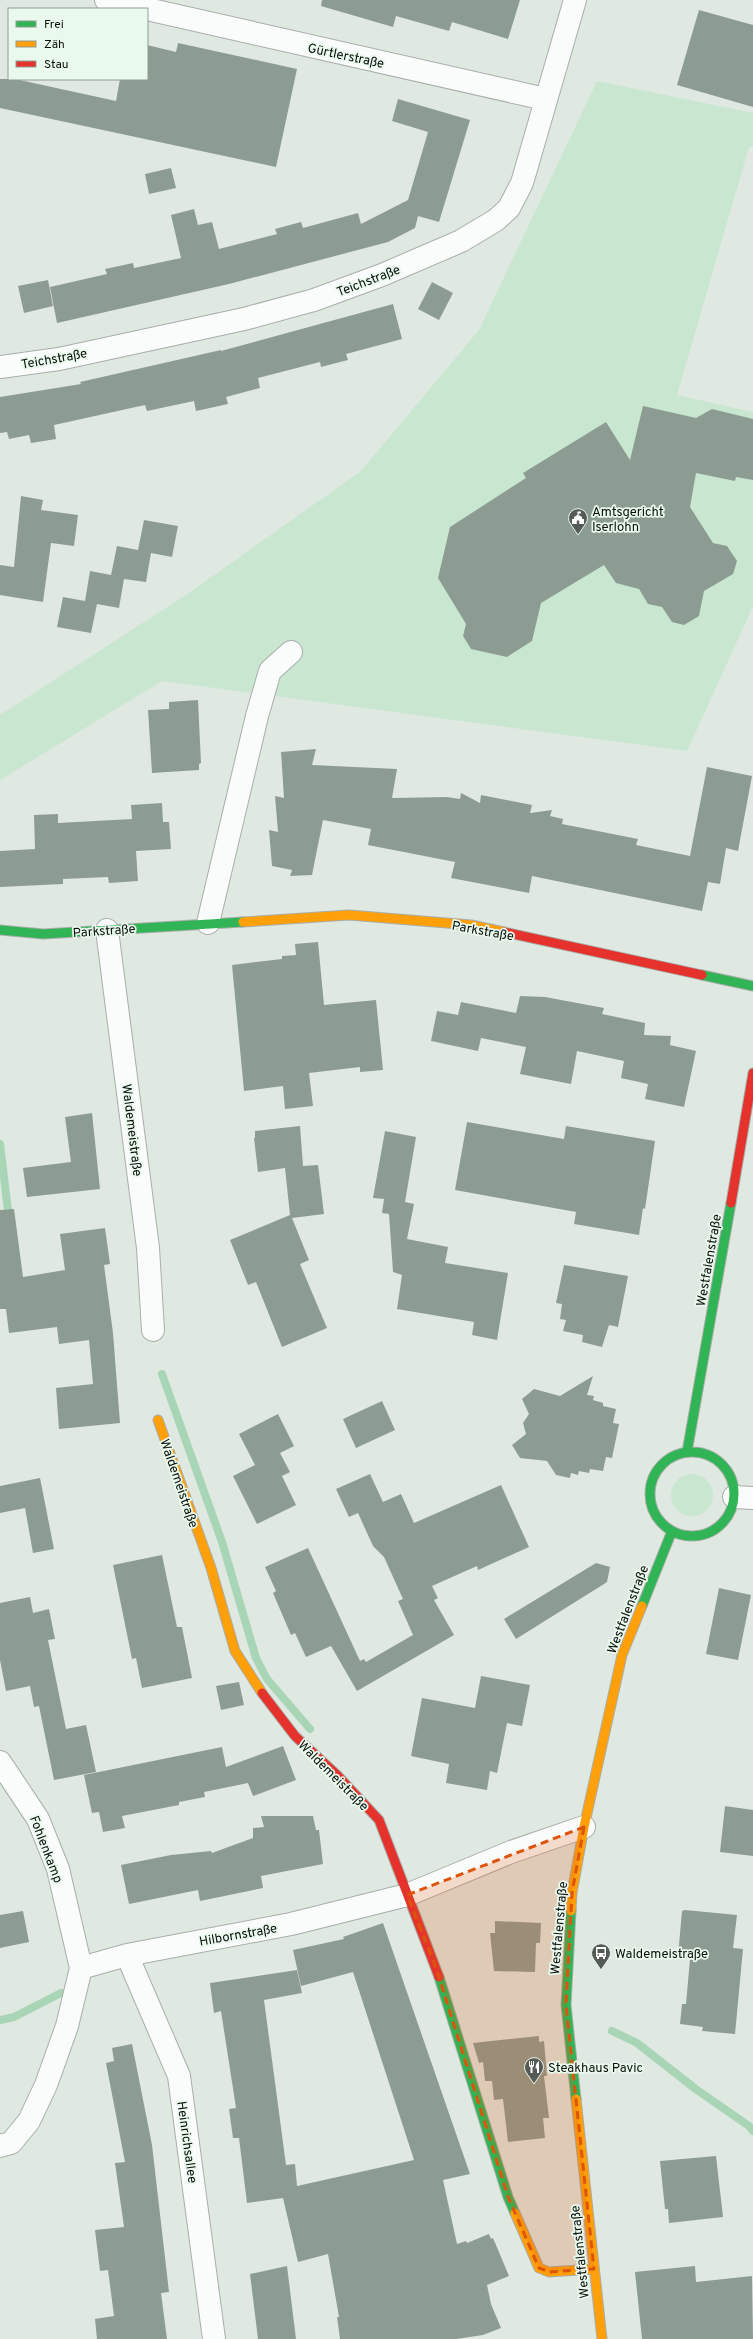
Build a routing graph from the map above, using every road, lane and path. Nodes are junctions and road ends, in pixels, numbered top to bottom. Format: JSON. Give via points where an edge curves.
{"nodes":[{"id":1,"x":106,"y":0,"type":"edge"},
{"id":2,"x":575,"y":0,"type":"edge"},
{"id":3,"x":142,"y":8,"type":"edge"},
{"id":4,"x":148,"y":9,"type":"edge"},
{"id":5,"x":545,"y":99,"type":"junction"},
{"id":6,"x":0,"y":367,"type":"edge"},
{"id":7,"x":291,"y":652,"type":"dead end"},
{"id":8,"x":208,"y":923,"type":"junction"},
{"id":9,"x":0,"y":930,"type":"edge"},
{"id":10,"x":107,"y":930,"type":"junction"},
{"id":11,"x":753,"y":986,"type":"edge"},
{"id":12,"x":753,"y":1073,"type":"edge"},
{"id":13,"x":153,"y":1330,"type":"dead end"},
{"id":14,"x":158,"y":1420,"type":"dead end"},
{"id":15,"x":687,"y":1452,"type":"junction"},
{"id":16,"x":743,"y":1498,"type":"edge"},
{"id":17,"x":672,"y":1531,"type":"junction"},
{"id":18,"x":0,"y":1762,"type":"edge"},
{"id":19,"x":584,"y":1826,"type":"junction"},
{"id":20,"x":407,"y":1895,"type":"junction"},
{"id":21,"x":127,"y":1955,"type":"junction"},
{"id":22,"x":81,"y":1968,"type":"junction"},
{"id":23,"x":0,"y":2146,"type":"edge"},
{"id":24,"x":594,"y":2269,"type":"junction"},
{"id":25,"x":214,"y":2339,"type":"edge"},
{"id":26,"x":602,"y":2339,"type":"edge"}],
"edges":[{"from":1,"to":3,"type":"street","name":"Gürtlerstraße"},
{"from":2,"to":5,"type":"street","name":"Teichstraße"},
{"from":4,"to":5,"type":"street","name":"Gürtlerstraße"},
{"from":5,"to":6,"type":"street","name":"Teichstraße","via":[[522,183],[508,208],[496,220],[461,241],[382,275],[314,300],[244,319],[59,359]]},
{"from":7,"to":8,"type":"street","via":[[270,671],[256,716]]},
{"from":8,"to":10,"type":"street","name":"Parkstraße"},
{"from":8,"to":11,"type":"street","name":"Parkstraße","via":[[349,915],[471,926]]},
{"from":9,"to":10,"type":"street","name":"Parkstraße","via":[[43,934]]},
{"from":10,"to":13,"type":"street","name":"Waldemeistraße","via":[[148,1248]]},
{"from":12,"to":15,"type":"street","name":"Westfalenstraße"},
{"from":14,"to":20,"type":"street","name":"Waldemeistraße","via":[[211,1568],[235,1651],[262,1693],[295,1736],[337,1775],[379,1820]]},
{"from":15,"to":16,"type":"street","via":[[711,1456],[721,1463]]},
{"from":15,"to":17,"type":"street","via":[[674,1455],[664,1463],[655,1473],[651,1485],[650,1499],[654,1512],[661,1523]]},
{"from":16,"to":17,"type":"street","via":[[712,1531],[699,1536],[685,1536]]},
{"from":17,"to":19,"type":"street","name":"Westfalenstraße","via":[[622,1655]]},
{"from":18,"to":22,"type":"street","name":"Fohlenkamp","via":[[38,1819],[58,1869]]},
{"from":19,"to":20,"type":"street","name":"Hilbornstraße","via":[[511,1852]]},
{"from":19,"to":24,"type":"street","name":"Westfalenstraße","via":[[572,1893],[566,2005]]},
{"from":20,"to":21,"type":"street","name":"Hilbornstraße","via":[[291,1924]]},
{"from":20,"to":24,"type":"street","name":"Waldemeistraße","via":[[442,1986],[508,2197],[538,2268],[549,2272]]},
{"from":21,"to":22,"type":"street","name":"Hilbornstraße"},
{"from":21,"to":25,"type":"street","name":"Heinrichsallee","via":[[179,2076]]},
{"from":22,"to":23,"type":"street","via":[[67,2026],[29,2121],[11,2143]]},
{"from":24,"to":26,"type":"street","name":"Westfalenstraße"}]}
